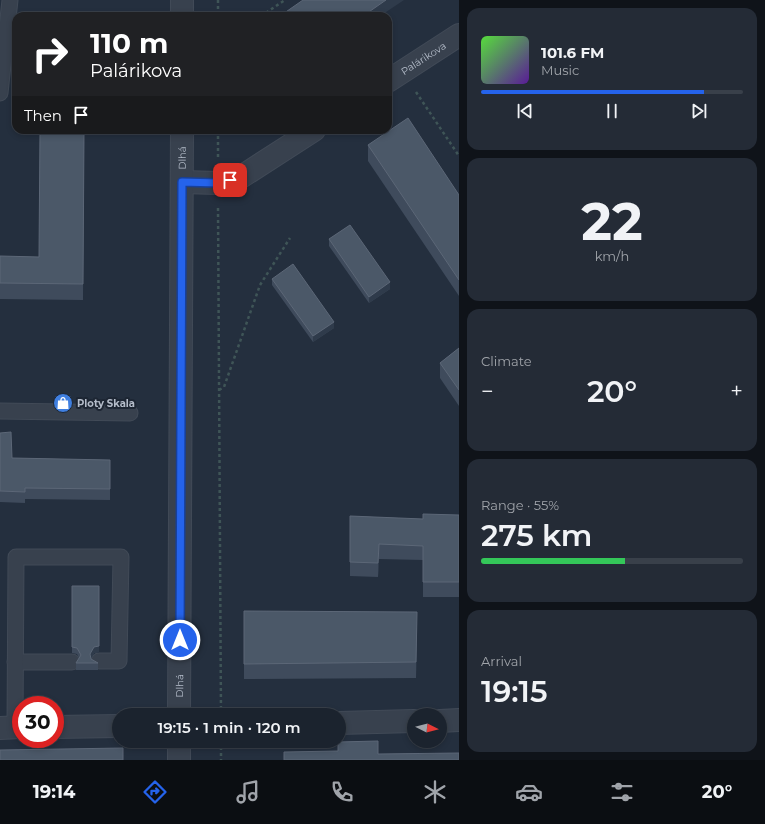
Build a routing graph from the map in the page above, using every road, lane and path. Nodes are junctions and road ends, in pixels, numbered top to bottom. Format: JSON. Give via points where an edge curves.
{"nodes":[{"id":1,"x":10,"y":0,"type":"edge"},
{"id":2,"x":182,"y":0,"type":"edge"},
{"id":3,"x":218,"y":0,"type":"edge"},
{"id":4,"x":286,"y":0,"type":"edge"},
{"id":5,"x":182,"y":12,"type":"edge"},
{"id":6,"x":218,"y":12,"type":"edge"},
{"id":7,"x":267,"y":12,"type":"edge"},
{"id":8,"x":8,"y":16,"type":"edge"},
{"id":9,"x":459,"y":35,"type":"edge"},
{"id":10,"x":395,"y":77,"type":"edge"},
{"id":11,"x":0,"y":93,"type":"edge"},
{"id":12,"x":182,"y":134,"type":"edge"},
{"id":13,"x":218,"y":134,"type":"edge"},
{"id":14,"x":308,"y":134,"type":"edge"},
{"id":15,"x":459,"y":156,"type":"edge"},
{"id":16,"x":182,"y":182,"type":"junction"},
{"id":17,"x":218,"y":183,"type":"junction"},
{"id":18,"x":290,"y":238,"type":"dead end"},
{"id":19,"x":219,"y":390,"type":"junction"},
{"id":20,"x":0,"y":411,"type":"edge"},
{"id":21,"x":130,"y":413,"type":"dead end"},
{"id":22,"x":99,"y":661,"type":"dead end"},
{"id":23,"x":16,"y":662,"type":"junction"},
{"id":24,"x":72,"y":662,"type":"dead end"},
{"id":25,"x":14,"y":696,"type":"edge"},
{"id":26,"x":179,"y":708,"type":"edge"},
{"id":27,"x":221,"y":708,"type":"edge"},
{"id":28,"x":459,"y":720,"type":"edge"},
{"id":29,"x":407,"y":721,"type":"edge"},
{"id":30,"x":447,"y":721,"type":"edge"},
{"id":31,"x":346,"y":723,"type":"edge"},
{"id":32,"x":112,"y":726,"type":"edge"},
{"id":33,"x":64,"y":727,"type":"edge"},
{"id":34,"x":179,"y":748,"type":"edge"},
{"id":35,"x":221,"y":748,"type":"edge"},
{"id":36,"x":179,"y":760,"type":"edge"},
{"id":37,"x":221,"y":760,"type":"edge"}],
"edges":[{"from":1,"to":8,"type":"lane"},
{"from":2,"to":5,"type":"street"},
{"from":3,"to":6,"type":"path"},
{"from":4,"to":7,"type":"path"},
{"from":8,"to":11,"type":"lane"},
{"from":9,"to":10,"type":"street","name":"Palárikova"},
{"from":10,"to":15,"type":"path"},
{"from":12,"to":16,"type":"street","name":"Dlhá"},
{"from":13,"to":17,"type":"path"},
{"from":14,"to":17,"type":"street","via":[[241,177]]},
{"from":16,"to":17,"type":"street"},
{"from":16,"to":26,"type":"street","name":"Dlhá"},
{"from":17,"to":19,"type":"path"},
{"from":18,"to":19,"type":"path","via":[[260,285],[224,387]]},
{"from":19,"to":27,"type":"path"},
{"from":20,"to":21,"type":"lane"},
{"from":22,"to":23,"type":"lane","via":[[119,661],[121,557],[16,557]]},
{"from":23,"to":24,"type":"lane"},
{"from":23,"to":25,"type":"lane"},
{"from":28,"to":30,"type":"street"},
{"from":29,"to":31,"type":"street"},
{"from":32,"to":33,"type":"street"},
{"from":34,"to":36,"type":"street"},
{"from":35,"to":37,"type":"path"}]}
